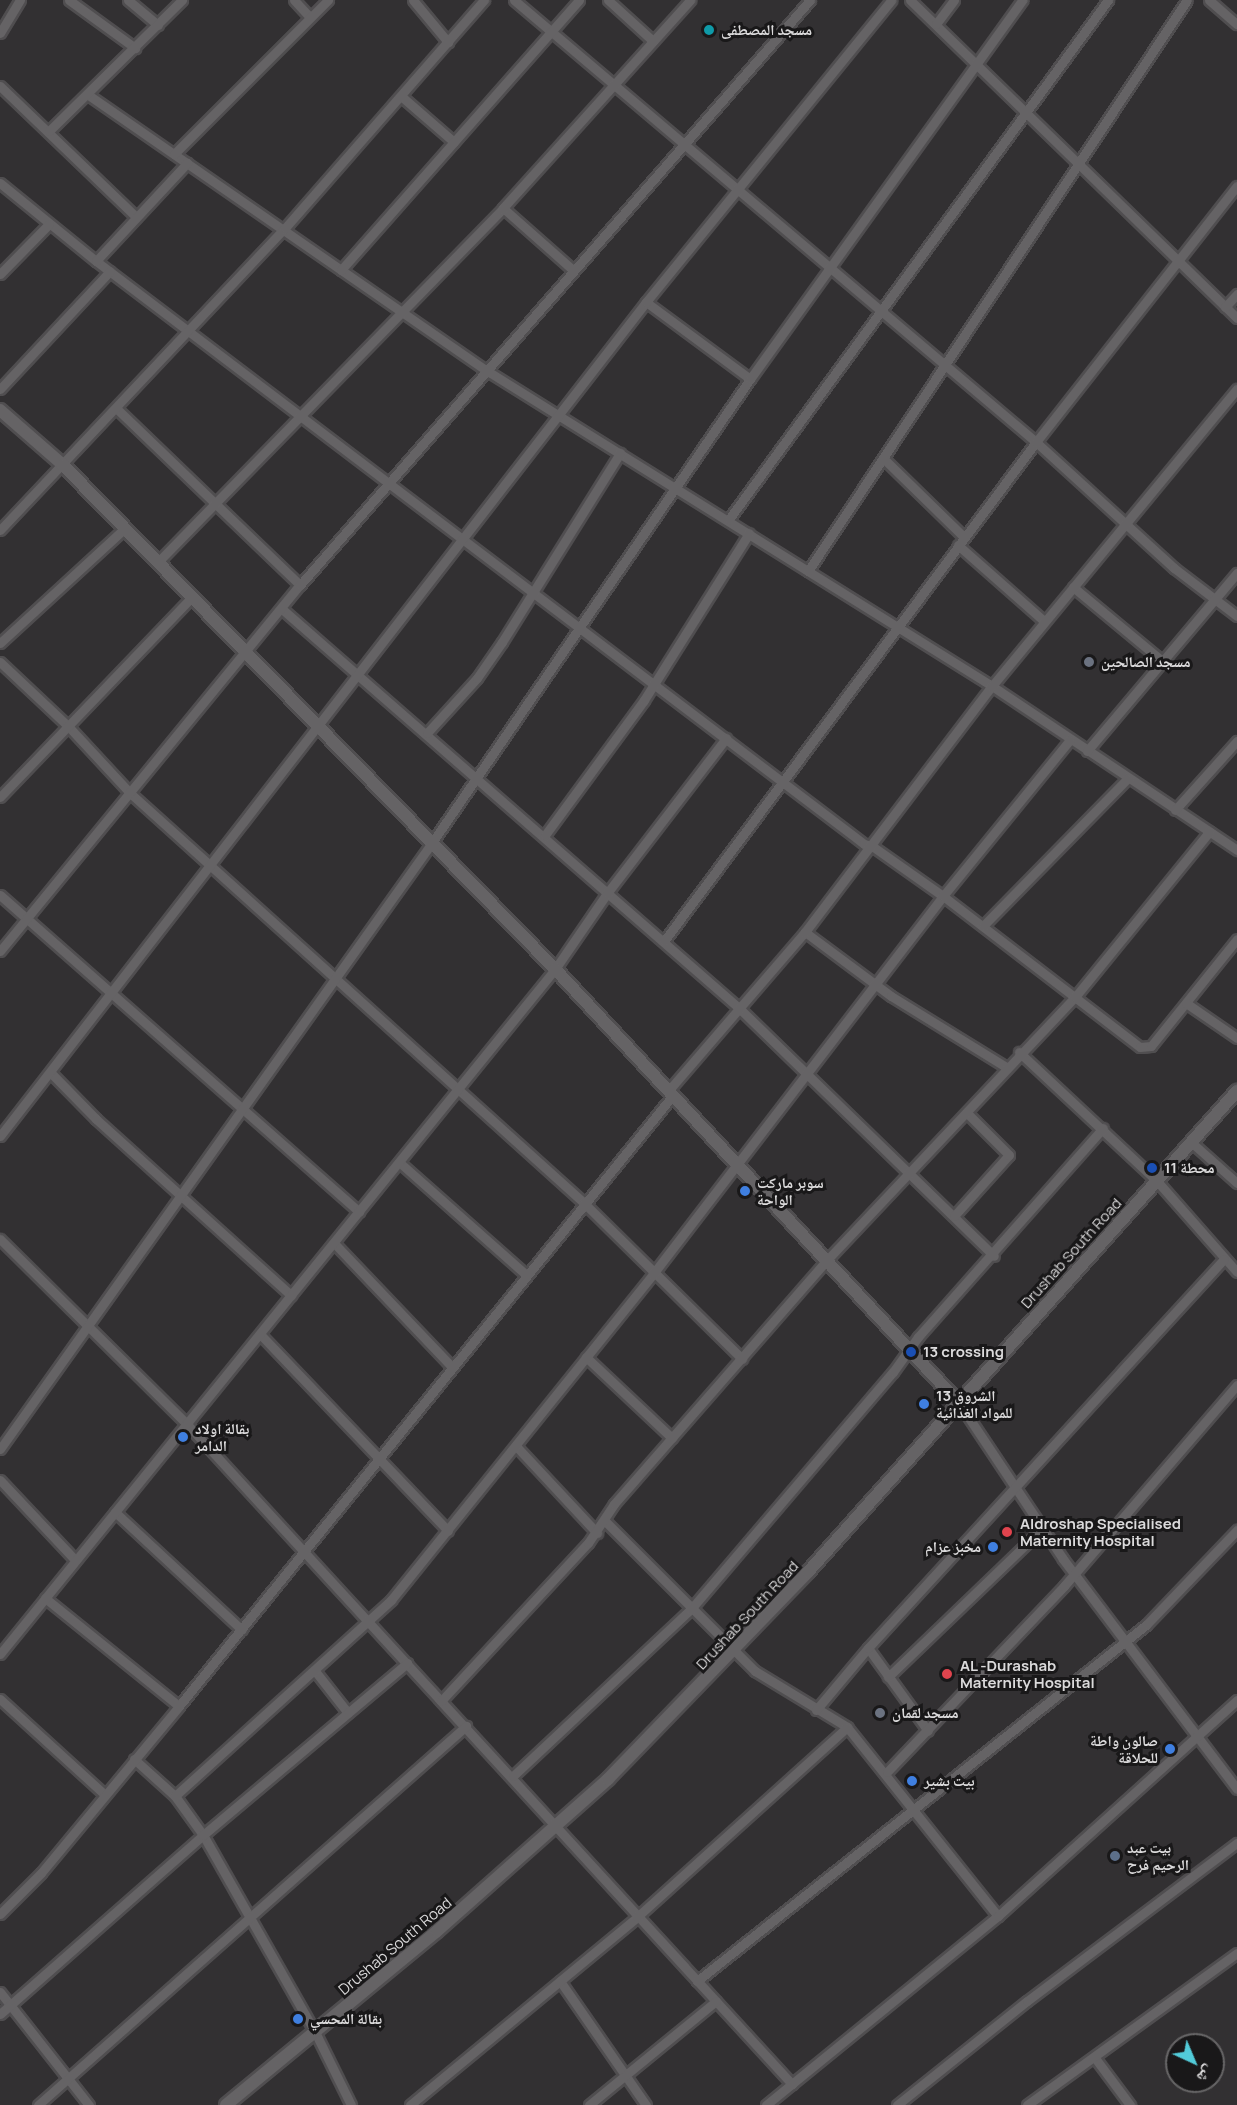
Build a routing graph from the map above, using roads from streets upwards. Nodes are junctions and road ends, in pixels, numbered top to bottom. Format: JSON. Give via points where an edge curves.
{"nodes":[{"id":1,"x":20,"y":0,"type":"edge"},
{"id":2,"x":128,"y":0,"type":"edge"},
{"id":3,"x":182,"y":0,"type":"edge"},
{"id":4,"x":294,"y":0,"type":"edge"},
{"id":5,"x":328,"y":0,"type":"edge"},
{"id":6,"x":413,"y":0,"type":"edge"},
{"id":7,"x":484,"y":0,"type":"edge"},
{"id":8,"x":514,"y":0,"type":"edge"},
{"id":9,"x":579,"y":0,"type":"edge"},
{"id":10,"x":608,"y":0,"type":"edge"},
{"id":11,"x":690,"y":0,"type":"edge"},
{"id":12,"x":810,"y":0,"type":"edge"},
{"id":13,"x":891,"y":0,"type":"edge"},
{"id":14,"x":910,"y":0,"type":"edge"},
{"id":15,"x":954,"y":0,"type":"edge"},
{"id":16,"x":1022,"y":0,"type":"edge"},
{"id":17,"x":1108,"y":0,"type":"edge"},
{"id":18,"x":1186,"y":0,"type":"edge"},
{"id":19,"x":1209,"y":0,"type":"edge"},
{"id":20,"x":71,"y":1,"type":"edge"},
{"id":21,"x":310,"y":17,"type":"junction"},
{"id":22,"x":936,"y":24,"type":"junction"},
{"id":23,"x":1237,"y":24,"type":"edge"},
{"id":24,"x":158,"y":25,"type":"junction"},
{"id":25,"x":550,"y":32,"type":"junction"},
{"id":26,"x":0,"y":33,"type":"edge"},
{"id":27,"x":653,"y":41,"type":"junction"},
{"id":28,"x":448,"y":42,"type":"junction"},
{"id":29,"x":135,"y":48,"type":"junction"},
{"id":30,"x":976,"y":64,"type":"junction"},
{"id":31,"x":612,"y":87,"type":"junction"},
{"id":32,"x":1,"y":89,"type":"edge"},
{"id":33,"x":87,"y":94,"type":"junction"},
{"id":34,"x":400,"y":96,"type":"junction"},
{"id":35,"x":1028,"y":113,"type":"junction"},
{"id":36,"x":49,"y":131,"type":"junction"},
{"id":37,"x":454,"y":142,"type":"junction"},
{"id":38,"x":682,"y":145,"type":"junction"},
{"id":39,"x":174,"y":154,"type":"junction"},
{"id":40,"x":187,"y":163,"type":"junction"},
{"id":41,"x":1077,"y":163,"type":"junction"},
{"id":42,"x":0,"y":183,"type":"edge"},
{"id":43,"x":1237,"y":186,"type":"edge"},
{"id":44,"x":735,"y":190,"type":"junction"},
{"id":45,"x":503,"y":208,"type":"junction"},
{"id":46,"x":136,"y":217,"type":"junction"},
{"id":47,"x":49,"y":224,"type":"junction"},
{"id":48,"x":285,"y":228,"type":"junction"},
{"id":49,"x":1177,"y":260,"type":"junction"},
{"id":50,"x":96,"y":261,"type":"junction"},
{"id":51,"x":831,"y":266,"type":"junction"},
{"id":52,"x":341,"y":270,"type":"junction"},
{"id":53,"x":573,"y":270,"type":"junction"},
{"id":54,"x":110,"y":271,"type":"junction"},
{"id":55,"x":0,"y":274,"type":"edge"},
{"id":56,"x":1237,"y":294,"type":"edge"},
{"id":57,"x":646,"y":302,"type":"junction"},
{"id":58,"x":1225,"y":307,"type":"junction"},
{"id":59,"x":883,"y":310,"type":"junction"},
{"id":60,"x":402,"y":313,"type":"junction"},
{"id":61,"x":1237,"y":318,"type":"edge"},
{"id":62,"x":189,"y":329,"type":"junction"},
{"id":63,"x":946,"y":366,"type":"junction"},
{"id":64,"x":489,"y":372,"type":"junction"},
{"id":65,"x":750,"y":380,"type":"junction"},
{"id":66,"x":0,"y":389,"type":"edge"},
{"id":67,"x":1237,"y":389,"type":"edge"},
{"id":68,"x":116,"y":408,"type":"junction"},
{"id":69,"x":0,"y":410,"type":"edge"},
{"id":70,"x":300,"y":415,"type":"junction"},
{"id":71,"x":560,"y":416,"type":"junction"},
{"id":72,"x":1036,"y":442,"type":"junction"},
{"id":73,"x":620,"y":453,"type":"junction"},
{"id":74,"x":884,"y":459,"type":"junction"},
{"id":75,"x":63,"y":465,"type":"junction"},
{"id":76,"x":390,"y":484,"type":"junction"},
{"id":77,"x":677,"y":487,"type":"junction"},
{"id":78,"x":217,"y":502,"type":"junction"},
{"id":79,"x":729,"y":519,"type":"junction"},
{"id":80,"x":1127,"y":522,"type":"junction"},
{"id":81,"x":125,"y":528,"type":"junction"},
{"id":82,"x":0,"y":530,"type":"edge"},
{"id":83,"x":748,"y":533,"type":"junction"},
{"id":84,"x":964,"y":537,"type":"junction"},
{"id":85,"x":464,"y":539,"type":"junction"},
{"id":86,"x":958,"y":545,"type":"junction"},
{"id":87,"x":158,"y":562,"type":"junction"},
{"id":88,"x":808,"y":571,"type":"junction"},
{"id":89,"x":1237,"y":573,"type":"edge"},
{"id":90,"x":300,"y":585,"type":"junction"},
{"id":91,"x":1073,"y":587,"type":"junction"},
{"id":92,"x":534,"y":593,"type":"junction"},
{"id":93,"x":192,"y":597,"type":"junction"},
{"id":94,"x":1216,"y":598,"type":"junction"},
{"id":95,"x":282,"y":609,"type":"junction"},
{"id":96,"x":1237,"y":616,"type":"edge"},
{"id":97,"x":1044,"y":621,"type":"junction"},
{"id":98,"x":898,"y":626,"type":"junction"},
{"id":99,"x":580,"y":627,"type":"junction"},
{"id":100,"x":0,"y":643,"type":"edge"},
{"id":101,"x":245,"y":653,"type":"junction"},
{"id":102,"x":1161,"y":660,"type":"junction"},
{"id":103,"x":0,"y":662,"type":"edge"},
{"id":104,"x":358,"y":672,"type":"junction"},
{"id":105,"x":654,"y":685,"type":"junction"},
{"id":106,"x":992,"y":686,"type":"junction"},
{"id":107,"x":68,"y":726,"type":"junction"},
{"id":108,"x":316,"y":727,"type":"junction"},
{"id":109,"x":426,"y":733,"type":"junction"},
{"id":110,"x":726,"y":738,"type":"junction"},
{"id":111,"x":1070,"y":740,"type":"junction"},
{"id":112,"x":1237,"y":741,"type":"edge"},
{"id":113,"x":1087,"y":751,"type":"junction"},
{"id":114,"x":477,"y":777,"type":"junction"},
{"id":115,"x":782,"y":778,"type":"junction"},
{"id":116,"x":1127,"y":779,"type":"junction"},
{"id":117,"x":130,"y":793,"type":"junction"},
{"id":118,"x":0,"y":797,"type":"edge"},
{"id":119,"x":1175,"y":810,"type":"junction"},
{"id":120,"x":1209,"y":832,"type":"junction"},
{"id":121,"x":544,"y":835,"type":"junction"},
{"id":122,"x":431,"y":843,"type":"junction"},
{"id":123,"x":872,"y":846,"type":"junction"},
{"id":124,"x":1237,"y":850,"type":"edge"},
{"id":125,"x":208,"y":866,"type":"junction"},
{"id":126,"x":608,"y":892,"type":"junction"},
{"id":127,"x":0,"y":895,"type":"edge"},
{"id":128,"x":943,"y":896,"type":"junction"},
{"id":129,"x":27,"y":919,"type":"junction"},
{"id":130,"x":983,"y":926,"type":"junction"},
{"id":131,"x":804,"y":932,"type":"junction"},
{"id":132,"x":1237,"y":939,"type":"edge"},
{"id":133,"x":664,"y":941,"type":"junction"},
{"id":134,"x":0,"y":951,"type":"edge"},
{"id":135,"x":555,"y":969,"type":"junction"},
{"id":136,"x":332,"y":979,"type":"junction"},
{"id":137,"x":875,"y":986,"type":"junction"},
{"id":138,"x":110,"y":994,"type":"junction"},
{"id":139,"x":1075,"y":997,"type":"junction"},
{"id":140,"x":1186,"y":1003,"type":"junction"},
{"id":141,"x":740,"y":1009,"type":"junction"},
{"id":142,"x":1237,"y":1038,"type":"edge"},
{"id":143,"x":1019,"y":1052,"type":"junction"},
{"id":144,"x":1006,"y":1067,"type":"junction"},
{"id":145,"x":50,"y":1072,"type":"junction"},
{"id":146,"x":807,"y":1073,"type":"junction"},
{"id":147,"x":458,"y":1090,"type":"junction"},
{"id":148,"x":1237,"y":1092,"type":"edge"},
{"id":149,"x":671,"y":1093,"type":"junction"},
{"id":150,"x":240,"y":1109,"type":"junction"},
{"id":151,"x":967,"y":1113,"type":"junction"},
{"id":152,"x":1103,"y":1128,"type":"junction"},
{"id":153,"x":0,"y":1136,"type":"edge"},
{"id":154,"x":1191,"y":1142,"type":"junction"},
{"id":155,"x":399,"y":1162,"type":"junction"},
{"id":156,"x":736,"y":1162,"type":"junction"},
{"id":157,"x":911,"y":1174,"type":"junction"},
{"id":158,"x":1156,"y":1181,"type":"junction"},
{"id":159,"x":1237,"y":1183,"type":"edge"},
{"id":160,"x":181,"y":1195,"type":"junction"},
{"id":161,"x":584,"y":1203,"type":"junction"},
{"id":162,"x":358,"y":1212,"type":"junction"},
{"id":163,"x":954,"y":1216,"type":"junction"},
{"id":164,"x":0,"y":1239,"type":"edge"},
{"id":165,"x":334,"y":1243,"type":"junction"},
{"id":166,"x":994,"y":1256,"type":"junction"},
{"id":167,"x":1224,"y":1258,"type":"junction"},
{"id":168,"x":827,"y":1260,"type":"junction"},
{"id":169,"x":1237,"y":1272,"type":"edge"},
{"id":170,"x":525,"y":1274,"type":"junction"},
{"id":171,"x":653,"y":1274,"type":"junction"},
{"id":172,"x":291,"y":1295,"type":"junction"},
{"id":173,"x":88,"y":1325,"type":"junction"},
{"id":174,"x":260,"y":1334,"type":"junction"},
{"id":175,"x":908,"y":1349,"type":"junction"},
{"id":176,"x":586,"y":1357,"type":"junction"},
{"id":177,"x":742,"y":1359,"type":"junction"},
{"id":178,"x":451,"y":1366,"type":"junction"},
{"id":179,"x":1237,"y":1385,"type":"edge"},
{"id":180,"x":959,"y":1403,"type":"junction"},
{"id":181,"x":186,"y":1423,"type":"junction"},
{"id":182,"x":672,"y":1438,"type":"junction"},
{"id":183,"x":516,"y":1446,"type":"junction"},
{"id":184,"x":0,"y":1449,"type":"edge"},
{"id":185,"x":377,"y":1457,"type":"junction"},
{"id":186,"x":0,"y":1480,"type":"edge"},
{"id":187,"x":1015,"y":1489,"type":"junction"},
{"id":188,"x":115,"y":1512,"type":"junction"},
{"id":189,"x":604,"y":1520,"type":"junction"},
{"id":190,"x":1042,"y":1529,"type":"junction"},
{"id":191,"x":1237,"y":1530,"type":"edge"},
{"id":192,"x":448,"y":1531,"type":"junction"},
{"id":193,"x":597,"y":1533,"type":"junction"},
{"id":194,"x":305,"y":1550,"type":"junction"},
{"id":195,"x":75,"y":1560,"type":"junction"},
{"id":196,"x":1074,"y":1574,"type":"junction"},
{"id":197,"x":45,"y":1598,"type":"junction"},
{"id":198,"x":691,"y":1609,"type":"junction"},
{"id":199,"x":370,"y":1621,"type":"junction"},
{"id":200,"x":242,"y":1629,"type":"junction"},
{"id":201,"x":1125,"y":1641,"type":"junction"},
{"id":202,"x":868,"y":1648,"type":"junction"},
{"id":203,"x":734,"y":1651,"type":"junction"},
{"id":204,"x":0,"y":1654,"type":"edge"},
{"id":205,"x":407,"y":1663,"type":"junction"},
{"id":206,"x":315,"y":1671,"type":"junction"},
{"id":207,"x":888,"y":1677,"type":"junction"},
{"id":208,"x":0,"y":1699,"type":"edge"},
{"id":209,"x":1237,"y":1700,"type":"edge"},
{"id":210,"x":441,"y":1701,"type":"junction"},
{"id":211,"x":179,"y":1706,"type":"junction"},
{"id":212,"x":816,"y":1710,"type":"junction"},
{"id":213,"x":348,"y":1713,"type":"junction"},
{"id":214,"x":466,"y":1726,"type":"junction"},
{"id":215,"x":847,"y":1726,"type":"junction"},
{"id":216,"x":928,"y":1731,"type":"junction"},
{"id":217,"x":1198,"y":1737,"type":"junction"},
{"id":218,"x":134,"y":1759,"type":"junction"},
{"id":219,"x":887,"y":1772,"type":"junction"},
{"id":220,"x":513,"y":1776,"type":"junction"},
{"id":221,"x":1237,"y":1789,"type":"edge"},
{"id":222,"x":105,"y":1795,"type":"junction"},
{"id":223,"x":175,"y":1796,"type":"junction"},
{"id":224,"x":916,"y":1809,"type":"junction"},
{"id":225,"x":559,"y":1827,"type":"junction"},
{"id":226,"x":203,"y":1835,"type":"junction"},
{"id":227,"x":1237,"y":1844,"type":"edge"},
{"id":228,"x":0,"y":1914,"type":"edge"},
{"id":229,"x":998,"y":1916,"type":"junction"},
{"id":230,"x":251,"y":1917,"type":"junction"},
{"id":231,"x":637,"y":1917,"type":"junction"},
{"id":232,"x":1237,"y":1953,"type":"edge"},
{"id":233,"x":560,"y":1981,"type":"junction"},
{"id":234,"x":697,"y":1981,"type":"junction"},
{"id":235,"x":0,"y":1992,"type":"edge"},
{"id":236,"x":716,"y":2001,"type":"junction"},
{"id":237,"x":11,"y":2004,"type":"junction"},
{"id":238,"x":0,"y":2014,"type":"edge"},
{"id":239,"x":315,"y":2032,"type":"junction"},
{"id":240,"x":1095,"y":2058,"type":"junction"},
{"id":241,"x":625,"y":2075,"type":"junction"},
{"id":242,"x":69,"y":2077,"type":"junction"},
{"id":243,"x":792,"y":2084,"type":"junction"},
{"id":244,"x":38,"y":2105,"type":"edge"},
{"id":245,"x":89,"y":2105,"type":"edge"},
{"id":246,"x":226,"y":2105,"type":"edge"},
{"id":247,"x":351,"y":2105,"type":"edge"},
{"id":248,"x":410,"y":2105,"type":"edge"},
{"id":249,"x":589,"y":2105,"type":"edge"},
{"id":250,"x":646,"y":2105,"type":"edge"},
{"id":251,"x":765,"y":2105,"type":"edge"},
{"id":252,"x":897,"y":2105,"type":"edge"},
{"id":253,"x":1028,"y":2105,"type":"edge"},
{"id":254,"x":1130,"y":2105,"type":"edge"}],
"edges":[{"from":1,"to":26,"type":"street"},
{"from":2,"to":24,"type":"street"},
{"from":3,"to":24,"type":"street"},
{"from":4,"to":21,"type":"street"},
{"from":5,"to":21,"type":"street"},
{"from":6,"to":28,"type":"street"},
{"from":7,"to":28,"type":"street"},
{"from":8,"to":25,"type":"street"},
{"from":9,"to":25,"type":"street"},
{"from":10,"to":27,"type":"street"},
{"from":11,"to":27,"type":"street"},
{"from":12,"to":38,"type":"street"},
{"from":13,"to":44,"type":"street"},
{"from":14,"to":22,"type":"street"},
{"from":15,"to":22,"type":"street"},
{"from":16,"to":30,"type":"street"},
{"from":17,"to":35,"type":"street"},
{"from":18,"to":41,"type":"street"},
{"from":19,"to":23,"type":"street"},
{"from":20,"to":29,"type":"street"},
{"from":21,"to":39,"type":"street"},
{"from":22,"to":30,"type":"street"},
{"from":24,"to":29,"type":"street"},
{"from":25,"to":31,"type":"street"},
{"from":25,"to":37,"type":"street"},
{"from":27,"to":31,"type":"street"},
{"from":28,"to":34,"type":"street"},
{"from":29,"to":33,"type":"street"},
{"from":30,"to":35,"type":"street"},
{"from":30,"to":51,"type":"street"},
{"from":31,"to":38,"type":"street"},
{"from":31,"to":45,"type":"street"},
{"from":32,"to":36,"type":"street"},
{"from":33,"to":36,"type":"street"},
{"from":33,"to":39,"type":"street"},
{"from":34,"to":37,"type":"street"},
{"from":34,"to":48,"type":"street"},
{"from":35,"to":41,"type":"street"},
{"from":35,"to":59,"type":"street"},
{"from":36,"to":46,"type":"street"},
{"from":37,"to":52,"type":"street"},
{"from":38,"to":44,"type":"street"},
{"from":38,"to":53,"type":"street"},
{"from":39,"to":40,"type":"street"},
{"from":40,"to":46,"type":"street"},
{"from":40,"to":48,"type":"street"},
{"from":41,"to":49,"type":"street"},
{"from":41,"to":63,"type":"street"},
{"from":42,"to":47,"type":"street"},
{"from":43,"to":49,"type":"street"},
{"from":44,"to":51,"type":"street"},
{"from":44,"to":57,"type":"street"},
{"from":45,"to":53,"type":"street"},
{"from":45,"to":60,"type":"street"},
{"from":46,"to":50,"type":"street"},
{"from":47,"to":50,"type":"street"},
{"from":47,"to":55,"type":"street"},
{"from":48,"to":52,"type":"street"},
{"from":48,"to":62,"type":"street"},
{"from":49,"to":58,"type":"street"},
{"from":49,"to":72,"type":"street"},
{"from":50,"to":54,"type":"street"},
{"from":51,"to":59,"type":"street"},
{"from":51,"to":65,"type":"street"},
{"from":52,"to":60,"type":"street"},
{"from":53,"to":64,"type":"street"},
{"from":54,"to":62,"type":"street"},
{"from":54,"to":66,"type":"street"},
{"from":56,"to":58,"type":"street"},
{"from":57,"to":65,"type":"street"},
{"from":57,"to":71,"type":"street"},
{"from":58,"to":61,"type":"street"},
{"from":59,"to":63,"type":"street"},
{"from":59,"to":79,"type":"street"},
{"from":60,"to":64,"type":"street"},
{"from":60,"to":70,"type":"street"},
{"from":62,"to":68,"type":"street"},
{"from":62,"to":70,"type":"street"},
{"from":63,"to":72,"type":"street"},
{"from":63,"to":74,"type":"street"},
{"from":64,"to":71,"type":"street"},
{"from":64,"to":76,"type":"street"},
{"from":65,"to":77,"type":"street"},
{"from":67,"to":80,"type":"street"},
{"from":68,"to":75,"type":"street"},
{"from":68,"to":78,"type":"street"},
{"from":69,"to":75,"type":"street"},
{"from":70,"to":76,"type":"street"},
{"from":70,"to":78,"type":"street"},
{"from":71,"to":73,"type":"street"},
{"from":71,"to":85,"type":"street"},
{"from":72,"to":80,"type":"street"},
{"from":72,"to":84,"type":"street"},
{"from":73,"to":77,"type":"street"},
{"from":73,"to":92,"type":"street"},
{"from":74,"to":84,"type":"street"},
{"from":74,"to":88,"type":"street"},
{"from":75,"to":81,"type":"street"},
{"from":75,"to":82,"type":"street"},
{"from":76,"to":85,"type":"street"},
{"from":76,"to":90,"type":"street"},
{"from":77,"to":79,"type":"street"},
{"from":77,"to":99,"type":"street"},
{"from":78,"to":87,"type":"street"},
{"from":78,"to":90,"type":"street"},
{"from":79,"to":83,"type":"street"},
{"from":80,"to":91,"type":"street"},
{"from":80,"to":94,"type":"street","via":[[1174,568]]},
{"from":81,"to":87,"type":"street"},
{"from":81,"to":100,"type":"street"},
{"from":83,"to":88,"type":"street"},
{"from":83,"to":105,"type":"street"},
{"from":84,"to":86,"type":"street"},
{"from":85,"to":92,"type":"street"},
{"from":85,"to":104,"type":"street"},
{"from":86,"to":97,"type":"street"},
{"from":86,"to":98,"type":"street"},
{"from":87,"to":93,"type":"street"},
{"from":88,"to":98,"type":"street"},
{"from":89,"to":94,"type":"street"},
{"from":90,"to":95,"type":"street"},
{"from":91,"to":97,"type":"street"},
{"from":91,"to":102,"type":"street"},
{"from":92,"to":99,"type":"street"},
{"from":92,"to":109,"type":"street","via":[[477,678]]},
{"from":93,"to":101,"type":"street"},
{"from":93,"to":107,"type":"street"},
{"from":94,"to":96,"type":"street"},
{"from":94,"to":102,"type":"street"},
{"from":95,"to":101,"type":"street"},
{"from":95,"to":104,"type":"street"},
{"from":97,"to":106,"type":"street"},
{"from":98,"to":106,"type":"street"},
{"from":98,"to":115,"type":"street"},
{"from":99,"to":105,"type":"street"},
{"from":99,"to":114,"type":"street"},
{"from":101,"to":108,"type":"street"},
{"from":101,"to":117,"type":"street"},
{"from":102,"to":113,"type":"street"},
{"from":103,"to":107,"type":"street"},
{"from":104,"to":108,"type":"street"},
{"from":104,"to":109,"type":"street"},
{"from":105,"to":110,"type":"street"},
{"from":105,"to":121,"type":"street"},
{"from":106,"to":111,"type":"street"},
{"from":106,"to":123,"type":"street"},
{"from":107,"to":117,"type":"street"},
{"from":107,"to":118,"type":"street"},
{"from":108,"to":122,"type":"street"},
{"from":108,"to":125,"type":"street"},
{"from":109,"to":114,"type":"street"},
{"from":110,"to":115,"type":"street"},
{"from":110,"to":126,"type":"street"},
{"from":111,"to":113,"type":"street"},
{"from":111,"to":128,"type":"street"},
{"from":112,"to":119,"type":"street"},
{"from":113,"to":116,"type":"street"},
{"from":114,"to":121,"type":"street"},
{"from":114,"to":122,"type":"street"},
{"from":115,"to":123,"type":"street","via":[[864,844]]},
{"from":115,"to":133,"type":"street"},
{"from":116,"to":119,"type":"street"},
{"from":116,"to":130,"type":"street"},
{"from":117,"to":125,"type":"street"},
{"from":117,"to":129,"type":"street"},
{"from":119,"to":120,"type":"street"},
{"from":120,"to":124,"type":"street"},
{"from":120,"to":139,"type":"street"},
{"from":121,"to":126,"type":"street"},
{"from":122,"to":135,"type":"street"},
{"from":122,"to":136,"type":"street"},
{"from":123,"to":128,"type":"street"},
{"from":123,"to":131,"type":"street"},
{"from":125,"to":136,"type":"street"},
{"from":125,"to":138,"type":"street"},
{"from":126,"to":133,"type":"street"},
{"from":126,"to":135,"type":"street"},
{"from":127,"to":129,"type":"street"},
{"from":128,"to":130,"type":"street"},
{"from":128,"to":137,"type":"street"},
{"from":129,"to":134,"type":"street"},
{"from":129,"to":138,"type":"street"},
{"from":130,"to":139,"type":"street"},
{"from":131,"to":137,"type":"street"},
{"from":131,"to":141,"type":"street"},
{"from":132,"to":140,"type":"street"},
{"from":133,"to":141,"type":"street"},
{"from":135,"to":147,"type":"street"},
{"from":135,"to":149,"type":"street"},
{"from":136,"to":147,"type":"street"},
{"from":136,"to":150,"type":"street"},
{"from":137,"to":144,"type":"street"},
{"from":137,"to":146,"type":"street"},
{"from":138,"to":145,"type":"street"},
{"from":138,"to":150,"type":"street"},
{"from":139,"to":140,"type":"street","via":[[1146,1049]]},
{"from":139,"to":143,"type":"street"},
{"from":140,"to":142,"type":"street"},
{"from":141,"to":146,"type":"street"},
{"from":141,"to":149,"type":"street"},
{"from":143,"to":144,"type":"street"},
{"from":143,"to":152,"type":"street"},
{"from":144,"to":151,"type":"street"},
{"from":145,"to":153,"type":"street"},
{"from":145,"to":160,"type":"street"},
{"from":146,"to":156,"type":"street"},
{"from":146,"to":157,"type":"street"},
{"from":147,"to":155,"type":"street"},
{"from":147,"to":161,"type":"street"},
{"from":148,"to":154,"type":"street","name":"Drushab South Road"},
{"from":149,"to":156,"type":"street"},
{"from":149,"to":161,"type":"street"},
{"from":150,"to":160,"type":"street"},
{"from":150,"to":162,"type":"street"},
{"from":151,"to":157,"type":"street"},
{"from":151,"to":163,"type":"street","via":[[1009,1155]]},
{"from":152,"to":158,"type":"street"},
{"from":152,"to":166,"type":"street"},
{"from":154,"to":158,"type":"street","name":"Drushab South Road"},
{"from":154,"to":159,"type":"street"},
{"from":155,"to":162,"type":"street"},
{"from":155,"to":170,"type":"street"},
{"from":156,"to":168,"type":"street"},
{"from":156,"to":171,"type":"street"},
{"from":157,"to":163,"type":"street"},
{"from":157,"to":168,"type":"street"},
{"from":158,"to":167,"type":"street"},
{"from":158,"to":180,"type":"street","name":"Drushab South Road"},
{"from":160,"to":172,"type":"street"},
{"from":160,"to":173,"type":"street"},
{"from":161,"to":170,"type":"street"},
{"from":161,"to":171,"type":"street"},
{"from":162,"to":165,"type":"street"},
{"from":163,"to":166,"type":"street"},
{"from":164,"to":173,"type":"street"},
{"from":165,"to":172,"type":"street"},
{"from":165,"to":178,"type":"street"},
{"from":166,"to":175,"type":"street"},
{"from":167,"to":169,"type":"street"},
{"from":167,"to":187,"type":"street"},
{"from":168,"to":175,"type":"street"},
{"from":168,"to":177,"type":"street"},
{"from":170,"to":178,"type":"street"},
{"from":171,"to":176,"type":"street"},
{"from":171,"to":177,"type":"street"},
{"from":172,"to":174,"type":"street"},
{"from":173,"to":181,"type":"street"},
{"from":173,"to":184,"type":"street"},
{"from":174,"to":181,"type":"street"},
{"from":174,"to":185,"type":"street"},
{"from":175,"to":180,"type":"street"},
{"from":175,"to":198,"type":"street","via":[[893,1372]]},
{"from":176,"to":182,"type":"street"},
{"from":176,"to":183,"type":"street"},
{"from":177,"to":182,"type":"street"},
{"from":178,"to":185,"type":"street"},
{"from":179,"to":196,"type":"street"},
{"from":180,"to":187,"type":"street"},
{"from":180,"to":203,"type":"street","name":"Drushab South Road"},
{"from":181,"to":188,"type":"street"},
{"from":181,"to":194,"type":"street"},
{"from":182,"to":189,"type":"street"},
{"from":183,"to":192,"type":"street"},
{"from":183,"to":193,"type":"street"},
{"from":185,"to":192,"type":"street"},
{"from":185,"to":194,"type":"street"},
{"from":186,"to":195,"type":"street"},
{"from":187,"to":190,"type":"street"},
{"from":187,"to":202,"type":"street"},
{"from":188,"to":195,"type":"street"},
{"from":188,"to":200,"type":"street"},
{"from":189,"to":193,"type":"street"},
{"from":189,"to":198,"type":"street"},
{"from":190,"to":196,"type":"street"},
{"from":190,"to":207,"type":"street"},
{"from":191,"to":201,"type":"street","via":[[1165,1607]]},
{"from":192,"to":199,"type":"street"},
{"from":193,"to":210,"type":"street"},
{"from":194,"to":199,"type":"street"},
{"from":194,"to":200,"type":"street"},
{"from":195,"to":197,"type":"street"},
{"from":196,"to":201,"type":"street"},
{"from":196,"to":216,"type":"street"},
{"from":197,"to":204,"type":"street"},
{"from":197,"to":211,"type":"street"},
{"from":198,"to":203,"type":"street"},
{"from":198,"to":220,"type":"street"},
{"from":199,"to":205,"type":"street"},
{"from":199,"to":206,"type":"street"},
{"from":200,"to":211,"type":"street"},
{"from":201,"to":217,"type":"street"},
{"from":201,"to":224,"type":"street"},
{"from":202,"to":207,"type":"street"},
{"from":202,"to":212,"type":"street"},
{"from":203,"to":212,"type":"street","via":[[755,1671]]},
{"from":203,"to":225,"type":"street","name":"Drushab South Road"},
{"from":205,"to":210,"type":"street"},
{"from":205,"to":213,"type":"street"},
{"from":206,"to":213,"type":"street"},
{"from":206,"to":223,"type":"street"},
{"from":207,"to":216,"type":"street"},
{"from":208,"to":222,"type":"street"},
{"from":209,"to":217,"type":"street"},
{"from":210,"to":214,"type":"street"},
{"from":211,"to":218,"type":"street"},
{"from":212,"to":215,"type":"street"},
{"from":213,"to":226,"type":"street"},
{"from":214,"to":220,"type":"street"},
{"from":214,"to":230,"type":"street"},
{"from":215,"to":219,"type":"street"},
{"from":215,"to":231,"type":"street"},
{"from":216,"to":219,"type":"street"},
{"from":217,"to":221,"type":"street"},
{"from":217,"to":229,"type":"street"},
{"from":218,"to":222,"type":"street"},
{"from":218,"to":223,"type":"street"},
{"from":219,"to":224,"type":"street"},
{"from":220,"to":225,"type":"street"},
{"from":222,"to":228,"type":"street","via":[[41,1873]]},
{"from":223,"to":226,"type":"street"},
{"from":224,"to":229,"type":"street"},
{"from":224,"to":234,"type":"street"},
{"from":225,"to":231,"type":"street"},
{"from":225,"to":239,"type":"street","name":"Drushab South Road"},
{"from":226,"to":230,"type":"street"},
{"from":226,"to":237,"type":"street"},
{"from":227,"to":252,"type":"street","via":[[1027,2001]]},
{"from":229,"to":243,"type":"street"},
{"from":230,"to":239,"type":"street"},
{"from":230,"to":242,"type":"street"},
{"from":231,"to":233,"type":"street"},
{"from":231,"to":234,"type":"street"},
{"from":232,"to":240,"type":"street"},
{"from":233,"to":241,"type":"street"},
{"from":233,"to":248,"type":"street"},
{"from":234,"to":236,"type":"street"},
{"from":235,"to":237,"type":"street"},
{"from":236,"to":241,"type":"street"},
{"from":236,"to":243,"type":"street"},
{"from":237,"to":238,"type":"street"},
{"from":237,"to":242,"type":"street"},
{"from":239,"to":246,"type":"street","name":"Drushab South Road"},
{"from":239,"to":247,"type":"street"},
{"from":240,"to":253,"type":"street"},
{"from":240,"to":254,"type":"street"},
{"from":241,"to":249,"type":"street"},
{"from":241,"to":250,"type":"street"},
{"from":242,"to":244,"type":"street"},
{"from":242,"to":245,"type":"street"},
{"from":243,"to":251,"type":"street"}]}
